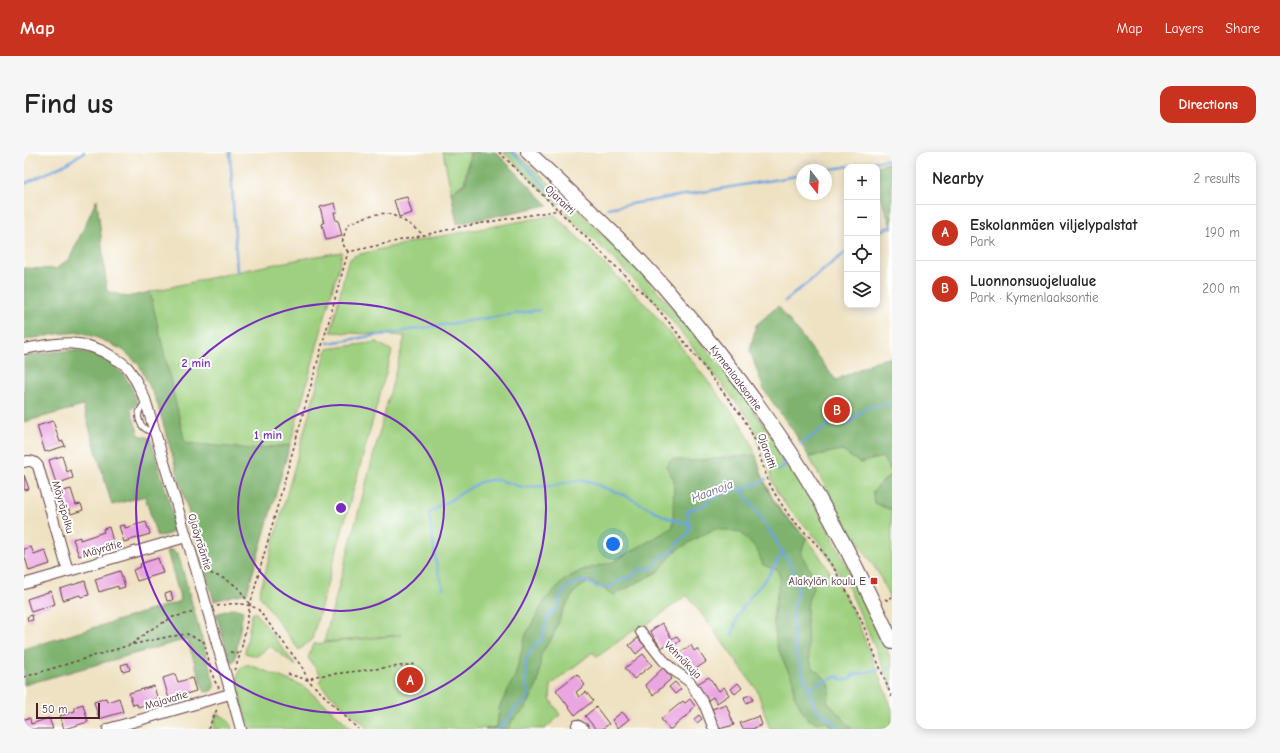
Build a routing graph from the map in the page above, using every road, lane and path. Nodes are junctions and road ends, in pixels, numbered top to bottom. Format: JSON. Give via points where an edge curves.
{"nodes":[{"id":1,"x":500,"y":152,"type":"edge"},
{"id":2,"x":528,"y":152,"type":"edge"},
{"id":3,"x":575,"y":196,"type":"junction"},
{"id":4,"x":559,"y":210,"type":"junction"},
{"id":5,"x":424,"y":235,"type":"junction"},
{"id":6,"x":348,"y":252,"type":"junction"},
{"id":7,"x":24,"y":349,"type":"edge"},
{"id":8,"x":24,"y":462,"type":"edge"},
{"id":9,"x":186,"y":537,"type":"junction"},
{"id":10,"x":196,"y":569,"type":"junction"},
{"id":11,"x":68,"y":571,"type":"junction"},
{"id":12,"x":24,"y":584,"type":"edge"},
{"id":13,"x":250,"y":605,"type":"junction"},
{"id":14,"x":213,"y":607,"type":"dead end"},
{"id":15,"x":195,"y":612,"type":"dead end"},
{"id":16,"x":641,"y":632,"type":"dead end"},
{"id":17,"x":892,"y":642,"type":"edge"},
{"id":18,"x":130,"y":645,"type":"junction"},
{"id":19,"x":416,"y":664,"type":"dead end"},
{"id":20,"x":288,"y":674,"type":"dead end"},
{"id":21,"x":225,"y":675,"type":"junction"},
{"id":22,"x":24,"y":677,"type":"edge"},
{"id":23,"x":308,"y":680,"type":"junction"},
{"id":24,"x":227,"y":695,"type":"junction"},
{"id":25,"x":892,"y":698,"type":"edge"},
{"id":26,"x":108,"y":729,"type":"edge"},
{"id":27,"x":208,"y":729,"type":"edge"},
{"id":28,"x":241,"y":729,"type":"edge"},
{"id":29,"x":358,"y":729,"type":"edge"},
{"id":30,"x":714,"y":729,"type":"edge"}],
"edges":[{"from":1,"to":4,"type":"path","name":"Ojaraitti"},
{"from":2,"to":3,"type":"main road","name":"Kymenlaaksontie"},
{"from":3,"to":4,"type":"path"},
{"from":3,"to":17,"type":"main road","name":"Kymenlaaksontie","via":[[663,286],[756,402],[820,501]]},
{"from":4,"to":5,"type":"path"},
{"from":4,"to":25,"type":"path","name":"Ojaraitti","via":[[653,303],[744,419],[778,500],[818,547],[846,590],[860,617]]},
{"from":5,"to":6,"type":"path"},
{"from":5,"to":6,"type":"path","via":[[391,214],[382,213],[347,225],[342,242]]},
{"from":6,"to":13,"type":"path"},
{"from":7,"to":9,"type":"street","name":"Ojaäyrääntie","via":[[73,343],[102,351],[126,366],[146,402]]},
{"from":8,"to":11,"type":"street","name":"Mäyräpolku","via":[[34,462],[38,466]]},
{"from":9,"to":10,"type":"street","name":"Ojaäyrääntie"},
{"from":9,"to":11,"type":"street","name":"Mäyrätie"},
{"from":10,"to":13,"type":"path","via":[[232,583],[238,587]]},
{"from":10,"to":21,"type":"street","name":"Ojaäyrääntie"},
{"from":11,"to":12,"type":"street","name":"Mäyrätie"},
{"from":13,"to":14,"type":"path","via":[[237,603]]},
{"from":13,"to":21,"type":"path","via":[[236,667],[233,672]]},
{"from":13,"to":23,"type":"path","via":[[258,609],[302,667]]},
{"from":15,"to":18,"type":"path","via":[[173,617]]},
{"from":16,"to":30,"type":"street","name":"Vehnäkuja","via":[[663,660],[690,682],[705,706]]},
{"from":18,"to":22,"type":"path"},
{"from":18,"to":24,"type":"path","via":[[187,634],[204,642],[214,680]]},
{"from":19,"to":23,"type":"path","via":[[316,676]]},
{"from":20,"to":23,"type":"path"},
{"from":21,"to":24,"type":"street","name":"Ojaäyrääntie"},
{"from":23,"to":29,"type":"path"},
{"from":24,"to":26,"type":"street","name":"Majavatie"},
{"from":24,"to":27,"type":"path"},
{"from":24,"to":28,"type":"street","name":"Ojaäyrääntie"}]}
